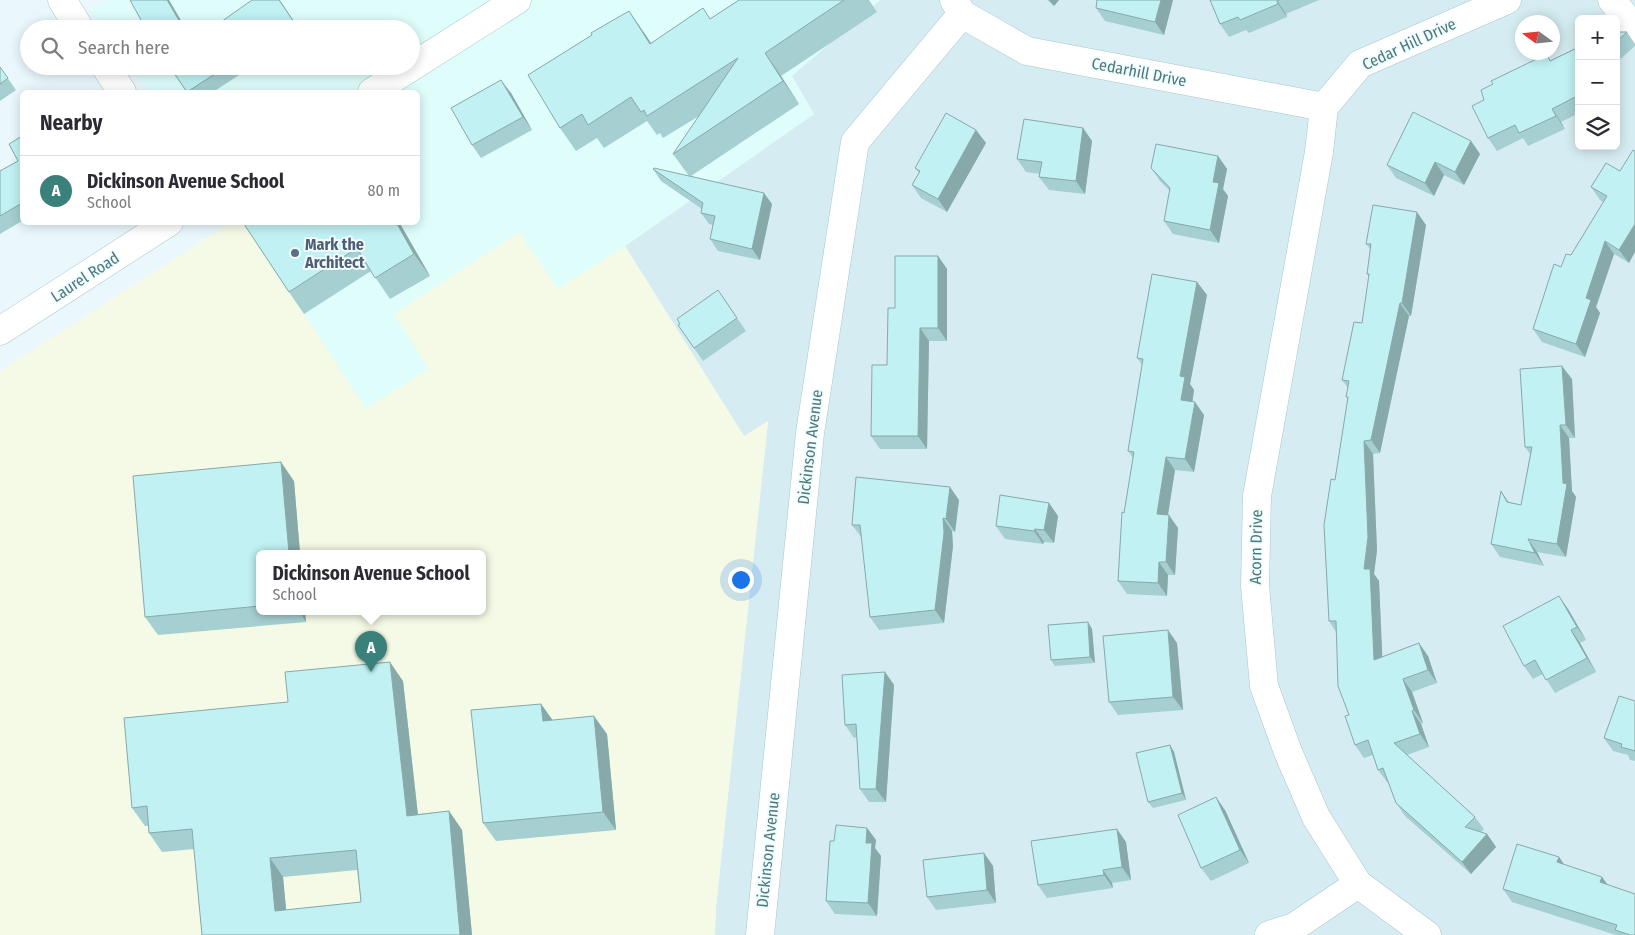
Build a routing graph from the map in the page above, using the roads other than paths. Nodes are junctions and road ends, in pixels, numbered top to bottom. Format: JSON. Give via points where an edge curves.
{"nodes":[{"id":1,"x":62,"y":0,"type":"edge"},
{"id":2,"x":516,"y":0,"type":"edge"},
{"id":3,"x":1507,"y":0,"type":"edge"},
{"id":4,"x":1612,"y":0,"type":"edge"},
{"id":5,"x":958,"y":7,"type":"edge"},
{"id":6,"x":74,"y":20,"type":"edge"},
{"id":7,"x":1635,"y":30,"type":"edge"},
{"id":8,"x":420,"y":61,"type":"edge"},
{"id":9,"x":111,"y":75,"type":"edge"},
{"id":10,"x":399,"y":75,"type":"edge"},
{"id":11,"x":121,"y":90,"type":"edge"},
{"id":12,"x":375,"y":90,"type":"edge"},
{"id":13,"x":1324,"y":107,"type":"junction"},
{"id":14,"x":164,"y":225,"type":"edge"},
{"id":15,"x":0,"y":330,"type":"edge"},
{"id":16,"x":1358,"y":884,"type":"junction"},
{"id":17,"x":760,"y":935,"type":"edge"},
{"id":18,"x":1269,"y":935,"type":"edge"},
{"id":19,"x":1427,"y":935,"type":"edge"}],
"edges":[{"from":1,"to":6,"type":"street"},
{"from":2,"to":8,"type":"street"},
{"from":3,"to":13,"type":"street","name":"Cedar Hill Drive","via":[[1360,64]]},
{"from":4,"to":7,"type":"street"},
{"from":5,"to":13,"type":"street","name":"Cedarhill Drive","via":[[1027,51]]},
{"from":5,"to":17,"type":"street","name":"Dickinson Avenue","via":[[855,142],[810,433]]},
{"from":9,"to":11,"type":"street"},
{"from":10,"to":12,"type":"street"},
{"from":13,"to":16,"type":"street","name":"Acorn Drive","via":[[1319,152],[1257,496],[1256,586],[1264,686],[1316,817]]},
{"from":14,"to":15,"type":"street","name":"Laurel Road"},
{"from":16,"to":18,"type":"street","via":[[1294,927]]},
{"from":16,"to":19,"type":"street","name":"Acorn Drive"}]}
